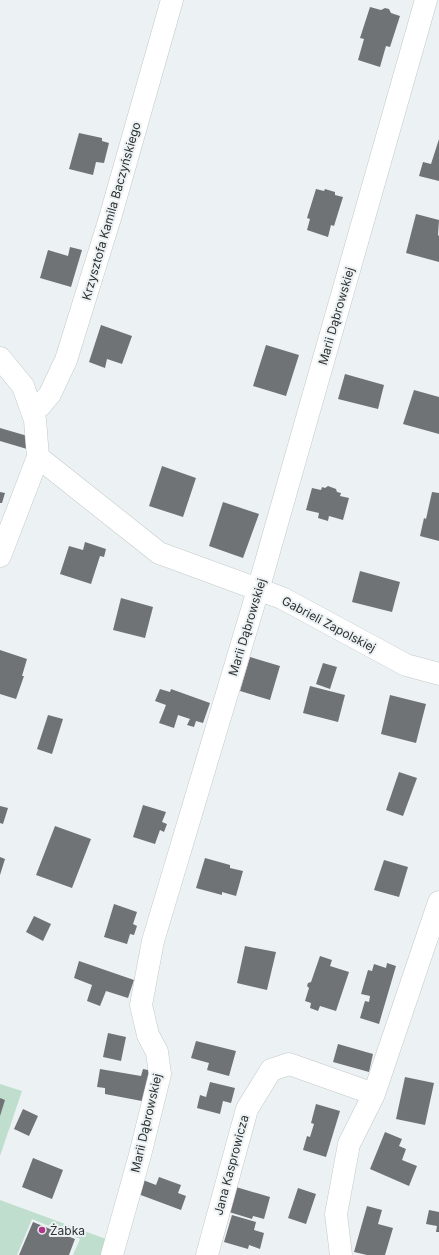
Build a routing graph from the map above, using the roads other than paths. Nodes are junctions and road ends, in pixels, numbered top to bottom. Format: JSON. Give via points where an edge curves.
{"nodes":[{"id":1,"x":172,"y":0,"type":"edge"},
{"id":2,"x":426,"y":0,"type":"edge"},
{"id":3,"x":0,"y":358,"type":"edge"},
{"id":4,"x":32,"y":412,"type":"junction"},
{"id":5,"x":38,"y":458,"type":"junction"},
{"id":6,"x":0,"y":556,"type":"edge"},
{"id":7,"x":258,"y":590,"type":"junction"},
{"id":8,"x":439,"y":674,"type":"edge"},
{"id":9,"x":439,"y":902,"type":"edge"},
{"id":10,"x":374,"y":1094,"type":"junction"},
{"id":11,"x":112,"y":1255,"type":"edge"},
{"id":12,"x":206,"y":1255,"type":"edge"},
{"id":13,"x":341,"y":1255,"type":"edge"}],
"edges":[{"from":1,"to":4,"type":"street","name":"Krzysztofa Kamila Baczyńskiego","via":[[110,218],[66,360],[50,394]]},
{"from":2,"to":7,"type":"street","name":"Marii Dąbrowskiej"},
{"from":3,"to":4,"type":"street","via":[[23,386]]},
{"from":4,"to":5,"type":"street"},
{"from":5,"to":6,"type":"street"},
{"from":5,"to":7,"type":"street","name":"Gabrieli Zapolskiej","via":[[159,553]]},
{"from":7,"to":8,"type":"street","name":"Gabrieli Zapolskiej","via":[[282,598],[406,665]]},
{"from":7,"to":11,"type":"street","name":"Marii Dąbrowskiej","via":[[153,941],[141,1004],[148,1035],[157,1052],[160,1074]]},
{"from":9,"to":10,"type":"street"},
{"from":10,"to":12,"type":"street","name":"Jana Kasprowicza","via":[[289,1064],[271,1070],[247,1109]]},
{"from":10,"to":13,"type":"street","via":[[349,1144],[336,1214]]}]}
